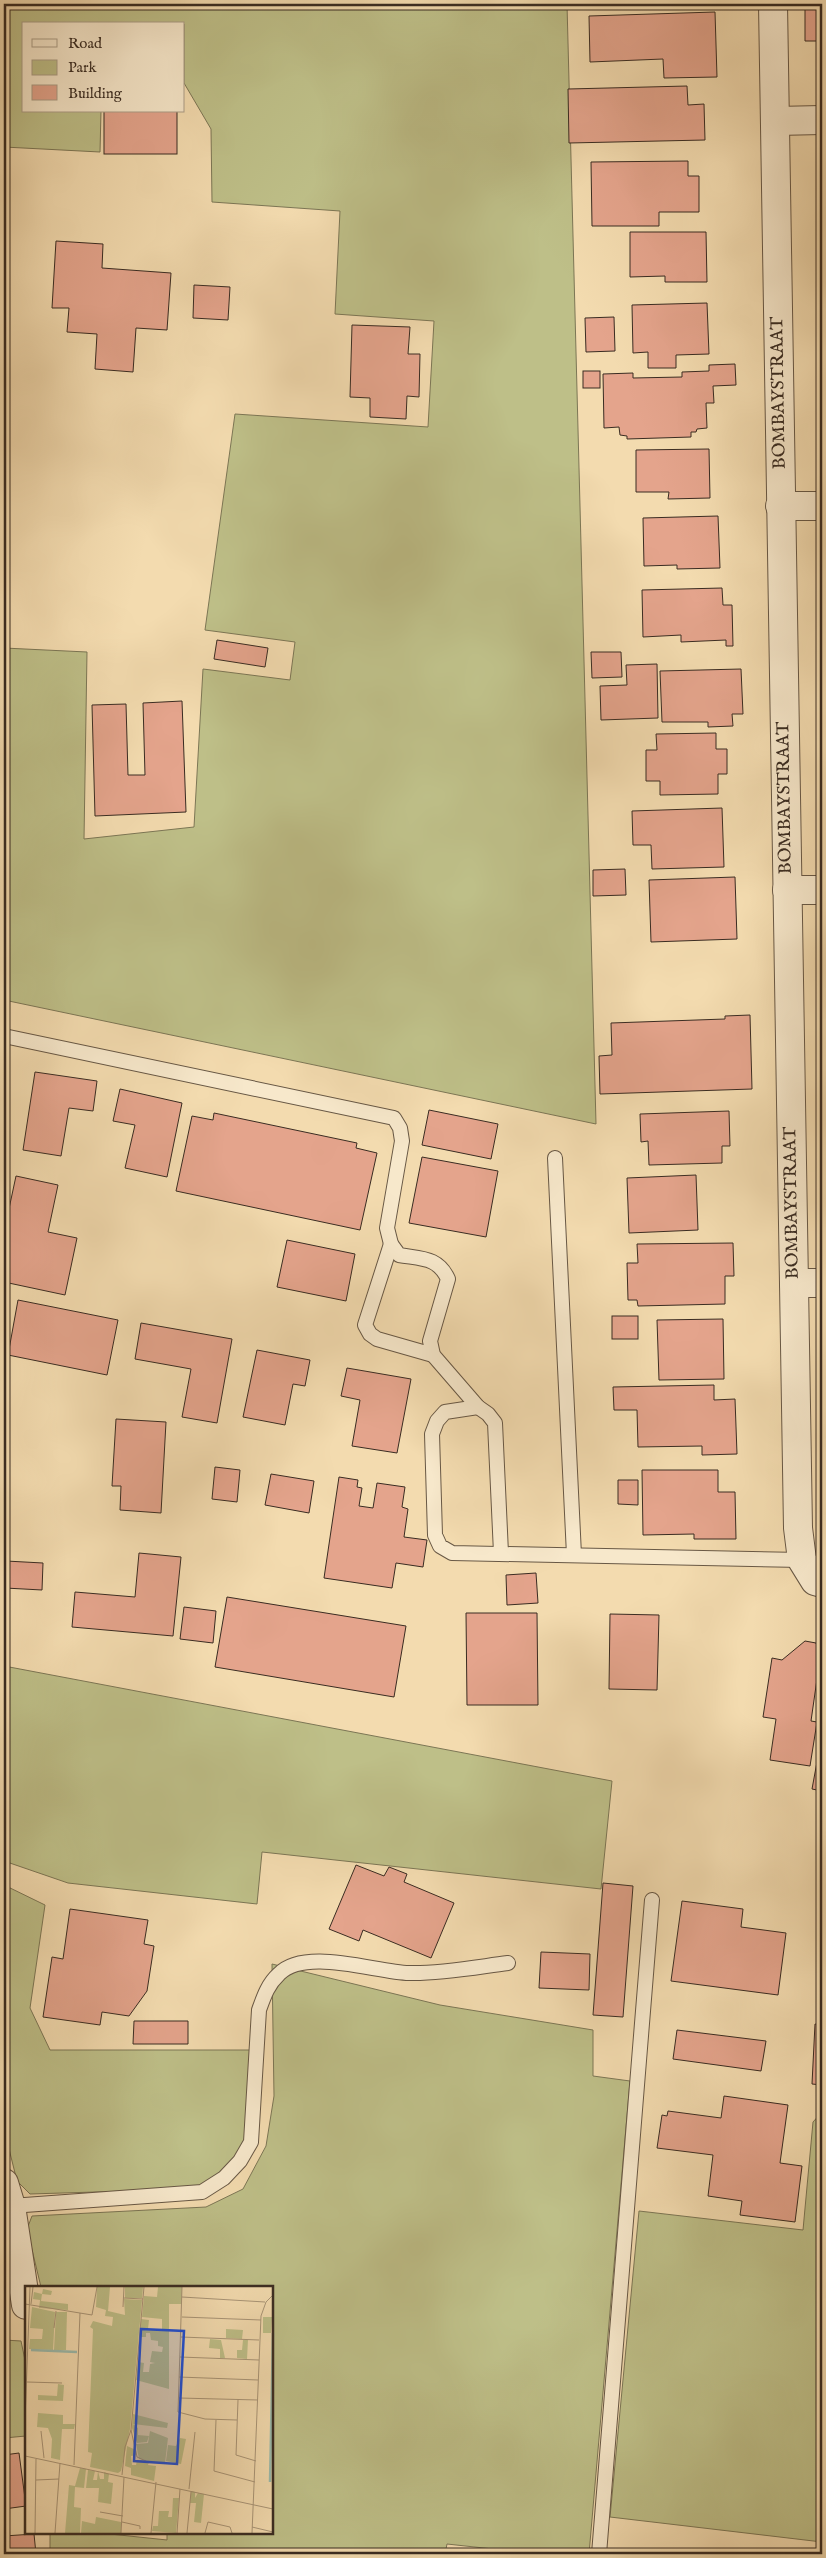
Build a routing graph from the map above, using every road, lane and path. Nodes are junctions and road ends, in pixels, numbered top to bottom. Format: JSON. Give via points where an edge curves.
{"nodes":[{"id":1,"x":773,"y":4,"type":"edge"},
{"id":2,"x":776,"y":120,"type":"junction"},
{"id":3,"x":822,"y":120,"type":"edge"},
{"id":4,"x":780,"y":506,"type":"junction"},
{"id":5,"x":822,"y":506,"type":"edge"},
{"id":6,"x":788,"y":890,"type":"junction"},
{"id":7,"x":822,"y":890,"type":"edge"},
{"id":8,"x":4,"y":1036,"type":"edge"},
{"id":9,"x":555,"y":1158,"type":"dead end"},
{"id":10,"x":391,"y":1244,"type":"junction"},
{"id":11,"x":794,"y":1283,"type":"junction"},
{"id":12,"x":822,"y":1283,"type":"edge"},
{"id":13,"x":433,"y":1355,"type":"junction"},
{"id":14,"x":478,"y":1407,"type":"junction"},
{"id":15,"x":501,"y":1553,"type":"junction"},
{"id":16,"x":574,"y":1556,"type":"junction"},
{"id":17,"x":802,"y":1560,"type":"junction"},
{"id":18,"x":822,"y":1583,"type":"edge"},
{"id":19,"x":652,"y":1900,"type":"dead end"},
{"id":20,"x":508,"y":1963,"type":"dead end"},
{"id":21,"x":7,"y":2195,"type":"edge"},
{"id":22,"x":25,"y":2299,"type":"edge"},
{"id":23,"x":599,"y":2554,"type":"edge"}],
"edges":[{"from":1,"to":2,"type":"street","name":"BOMBAYSTRAAT"},
{"from":2,"to":3,"type":"street"},
{"from":2,"to":4,"type":"street","name":"BOMBAYSTRAAT"},
{"from":4,"to":5,"type":"street"},
{"from":4,"to":6,"type":"street","name":"BOMBAYSTRAAT"},
{"from":6,"to":7,"type":"street"},
{"from":6,"to":11,"type":"street","name":"BOMBAYSTRAAT"},
{"from":8,"to":10,"type":"lane","via":[[394,1118],[402,1141],[387,1228]]},
{"from":9,"to":16,"type":"lane"},
{"from":10,"to":13,"type":"lane","via":[[399,1255],[432,1260],[443,1268],[448,1279],[430,1342]]},
{"from":10,"to":13,"type":"lane","via":[[365,1325],[377,1339]]},
{"from":11,"to":12,"type":"street"},
{"from":11,"to":17,"type":"street","name":"BOMBAYSTRAAT","via":[[798,1528]]},
{"from":13,"to":14,"type":"lane"},
{"from":14,"to":15,"type":"lane","via":[[495,1423]]},
{"from":14,"to":15,"type":"lane","via":[[445,1412],[432,1434],[435,1535],[440,1546],[452,1553]]},
{"from":15,"to":16,"type":"lane"},
{"from":16,"to":17,"type":"lane"},
{"from":17,"to":18,"type":"street","name":"BOMBAYSTRAAT","via":[[815,1582]]},
{"from":19,"to":23,"type":"lane"},
{"from":20,"to":21,"type":"lane","via":[[410,1973],[319,1962],[299,1963],[280,1972],[266,1990],[259,2010],[251,2142],[240,2162],[224,2178],[202,2192]]},
{"from":21,"to":22,"type":"street"}]}
